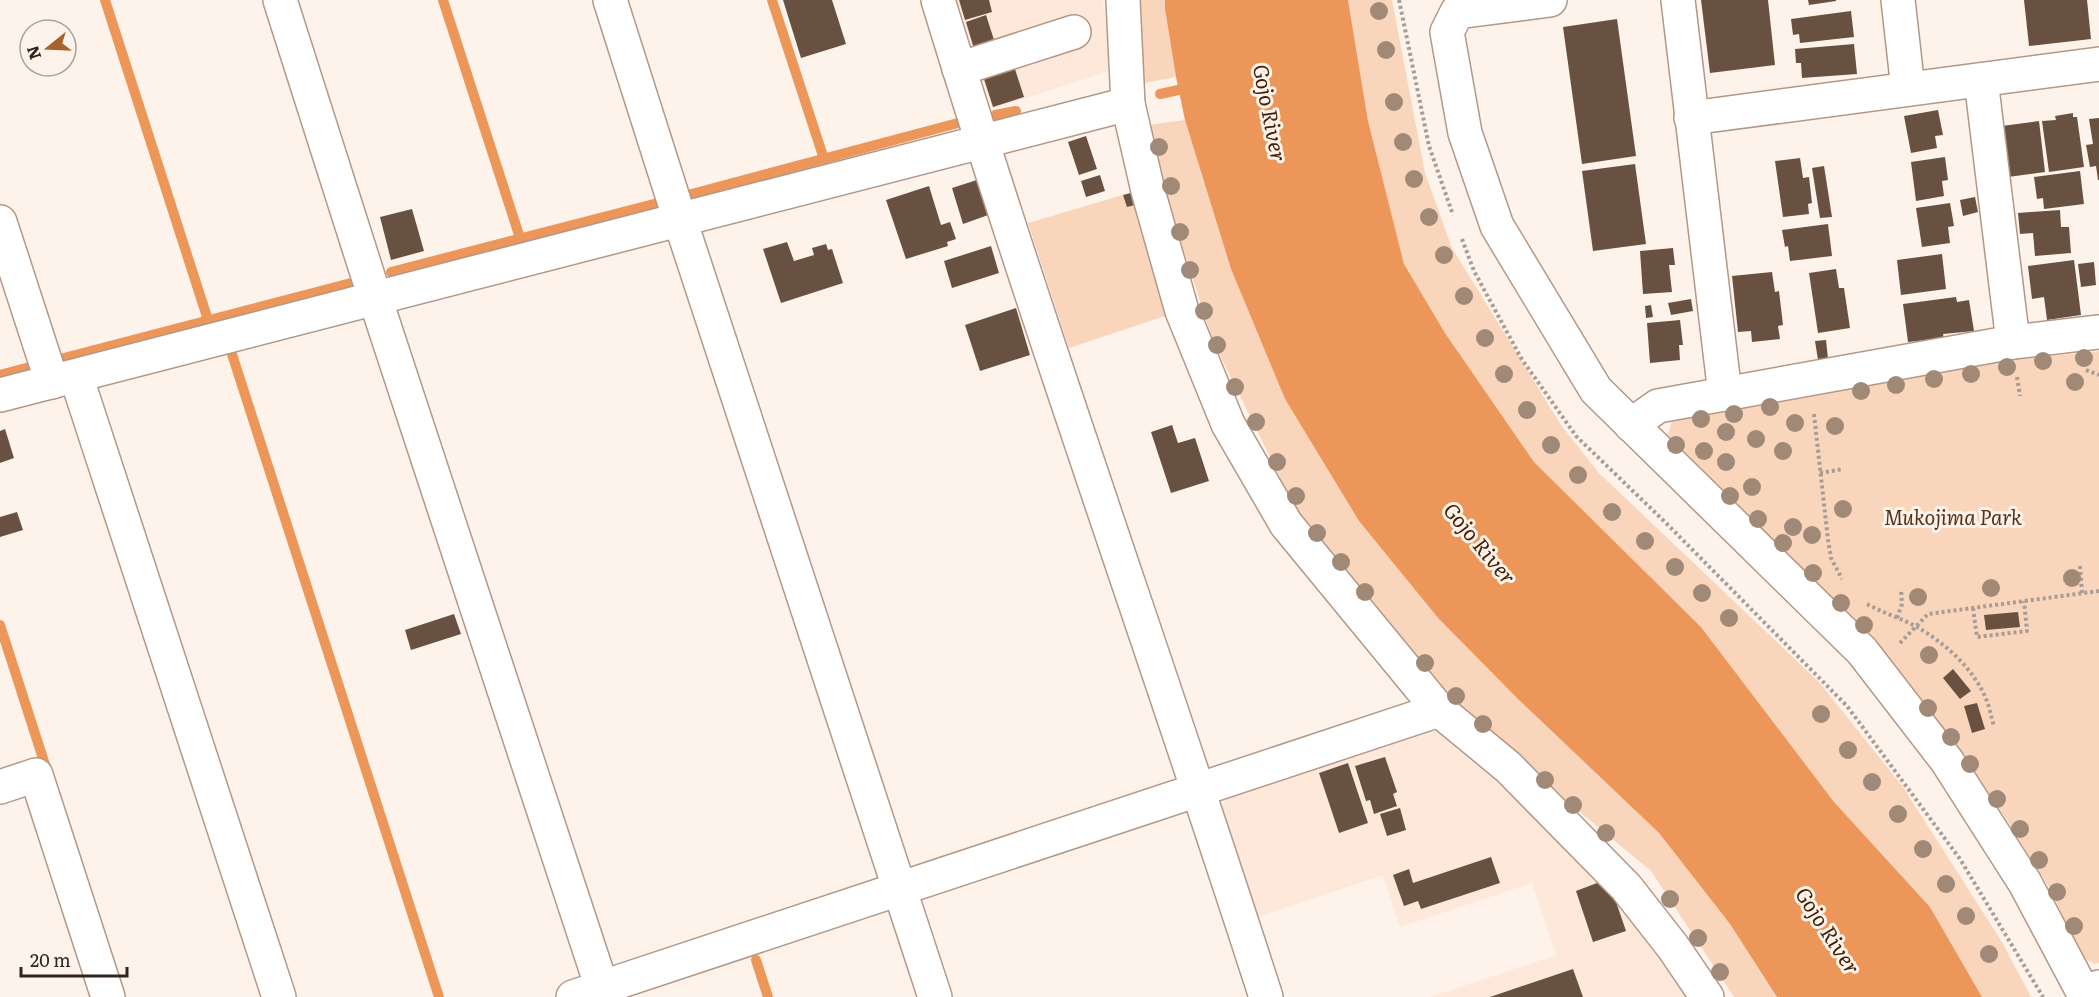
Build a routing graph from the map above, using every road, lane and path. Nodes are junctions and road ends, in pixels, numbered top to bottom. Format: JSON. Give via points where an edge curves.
{"nodes":[{"id":1,"x":280,"y":0,"type":"edge"},
{"id":2,"x":610,"y":0,"type":"edge"},
{"id":3,"x":938,"y":0,"type":"edge"},
{"id":4,"x":1123,"y":0,"type":"edge"},
{"id":5,"x":1550,"y":0,"type":"edge"},
{"id":6,"x":1678,"y":0,"type":"edge"},
{"id":7,"x":1898,"y":0,"type":"edge"},
{"id":8,"x":1074,"y":32,"type":"dead end"},
{"id":9,"x":2099,"y":64,"type":"edge"},
{"id":10,"x":959,"y":69,"type":"junction"},
{"id":11,"x":1981,"y":80,"type":"junction"},
{"id":12,"x":1908,"y":89,"type":"junction"},
{"id":13,"x":1128,"y":104,"type":"junction"},
{"id":14,"x":1691,"y":118,"type":"junction"},
{"id":15,"x":981,"y":142,"type":"junction"},
{"id":16,"x":680,"y":220,"type":"junction"},
{"id":17,"x":0,"y":222,"type":"edge"},
{"id":18,"x":375,"y":298,"type":"junction"},
{"id":19,"x":2099,"y":332,"type":"edge"},
{"id":20,"x":2013,"y":342,"type":"junction"},
{"id":21,"x":2017,"y":377,"type":"dead end"},
{"id":22,"x":64,"y":379,"type":"junction"},
{"id":23,"x":1809,"y":379,"type":"junction"},
{"id":24,"x":1725,"y":394,"type":"junction"},
{"id":25,"x":0,"y":395,"type":"edge"},
{"id":26,"x":2020,"y":396,"type":"dead end"},
{"id":27,"x":1631,"y":425,"type":"junction"},
{"id":28,"x":1843,"y":469,"type":"dead end"},
{"id":29,"x":1820,"y":473,"type":"junction"},
{"id":30,"x":2080,"y":566,"type":"dead end"},
{"id":31,"x":1846,"y":584,"type":"dead end"},
{"id":32,"x":1901,"y":589,"type":"dead end"},
{"id":33,"x":2099,"y":591,"type":"edge"},
{"id":34,"x":2082,"y":593,"type":"junction"},
{"id":35,"x":1860,"y":598,"type":"dead end"},
{"id":36,"x":2024,"y":601,"type":"junction"},
{"id":37,"x":1973,"y":608,"type":"junction"},
{"id":38,"x":1897,"y":618,"type":"junction"},
{"id":39,"x":1916,"y":626,"type":"junction"},
{"id":40,"x":1875,"y":667,"type":"junction"},
{"id":41,"x":1439,"y":710,"type":"junction"},
{"id":42,"x":1994,"y":726,"type":"dead end"},
{"id":43,"x":0,"y":787,"type":"edge"},
{"id":44,"x":1199,"y":789,"type":"junction"},
{"id":45,"x":900,"y":888,"type":"junction"},
{"id":46,"x":2089,"y":992,"type":"edge"},
{"id":47,"x":593,"y":994,"type":"edge"},
{"id":48,"x":108,"y":997,"type":"edge"},
{"id":49,"x":279,"y":997,"type":"edge"},
{"id":50,"x":935,"y":997,"type":"edge"},
{"id":51,"x":1266,"y":997,"type":"edge"},
{"id":52,"x":1707,"y":997,"type":"edge"}],
"edges":[{"from":1,"to":18,"type":"street"},
{"from":2,"to":16,"type":"street"},
{"from":3,"to":10,"type":"street"},
{"from":4,"to":13,"type":"street"},
{"from":5,"to":27,"type":"street","via":[[1457,12],[1447,32],[1465,133],[1497,226],[1596,390]]},
{"from":6,"to":14,"type":"street"},
{"from":7,"to":12,"type":"street"},
{"from":8,"to":10,"type":"street"},
{"from":9,"to":11,"type":"street"},
{"from":10,"to":15,"type":"street"},
{"from":11,"to":12,"type":"street"},
{"from":11,"to":20,"type":"street"},
{"from":12,"to":14,"type":"street"},
{"from":13,"to":15,"type":"street"},
{"from":13,"to":41,"type":"street","via":[[1182,311],[1228,424],[1286,524]]},
{"from":14,"to":24,"type":"street"},
{"from":15,"to":16,"type":"street"},
{"from":15,"to":44,"type":"street"},
{"from":16,"to":18,"type":"street"},
{"from":16,"to":45,"type":"street"},
{"from":17,"to":22,"type":"street"},
{"from":18,"to":22,"type":"street"},
{"from":18,"to":47,"type":"street"},
{"from":19,"to":20,"type":"street"},
{"from":20,"to":23,"type":"street"},
{"from":21,"to":26,"type":"path"},
{"from":22,"to":25,"type":"street"},
{"from":22,"to":49,"type":"street"},
{"from":23,"to":24,"type":"street"},
{"from":23,"to":29,"type":"path"},
{"from":24,"to":27,"type":"street","via":[[1658,406]]},
{"from":27,"to":40,"type":"street"},
{"from":28,"to":29,"type":"path"},
{"from":29,"to":31,"type":"path","via":[[1831,558]]},
{"from":30,"to":34,"type":"path"},
{"from":32,"to":38,"type":"path","via":[[1902,604]]},
{"from":33,"to":34,"type":"path"},
{"from":34,"to":36,"type":"path"},
{"from":35,"to":38,"type":"path"},
{"from":36,"to":37,"type":"path"},
{"from":36,"to":37,"type":"path","via":[[2027,631],[1977,637]]},
{"from":37,"to":39,"type":"path","via":[[1928,614]]},
{"from":38,"to":39,"type":"path"},
{"from":39,"to":40,"type":"path"},
{"from":39,"to":42,"type":"path","via":[[1962,662],[1983,693]]},
{"from":40,"to":46,"type":"street","via":[[1947,760]]},
{"from":41,"to":44,"type":"street"},
{"from":41,"to":52,"type":"street","via":[[1508,767],[1626,887]]},
{"from":43,"to":48,"type":"street","via":[[36,775]]},
{"from":44,"to":45,"type":"street"},
{"from":44,"to":51,"type":"street"},
{"from":45,"to":47,"type":"street"},
{"from":45,"to":50,"type":"street"}]}
